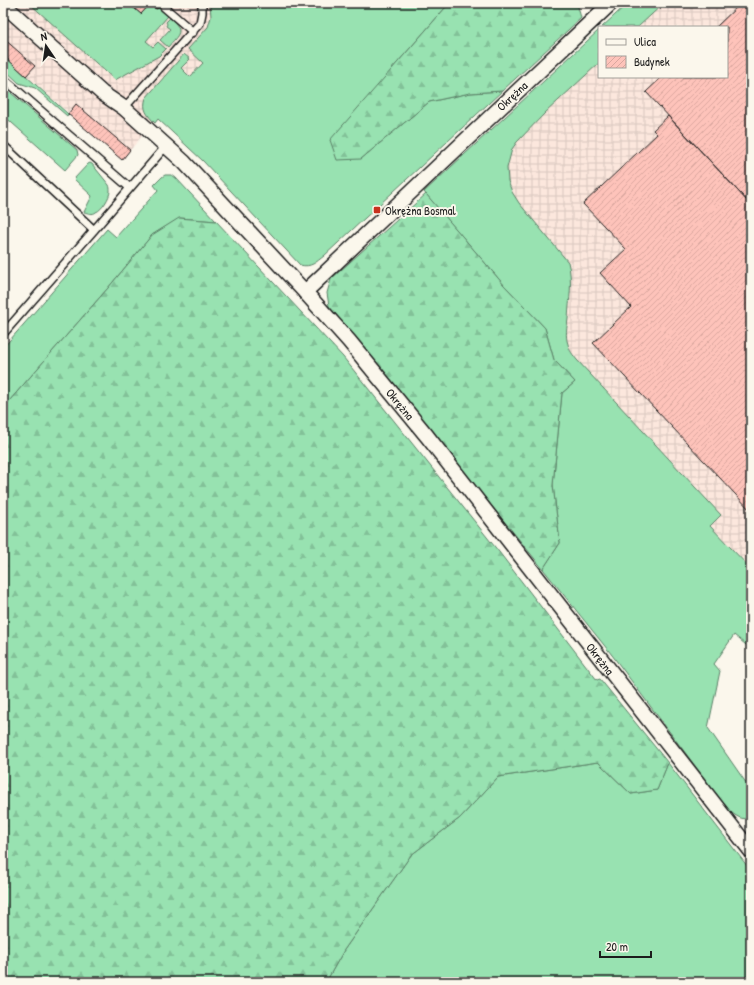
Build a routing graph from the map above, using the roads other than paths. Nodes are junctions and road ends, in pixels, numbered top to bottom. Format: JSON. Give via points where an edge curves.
{"nodes":[{"id":1,"x":202,"y":3,"type":"edge"},
{"id":2,"x":611,"y":3,"type":"edge"},
{"id":3,"x":3,"y":4,"type":"edge"},
{"id":4,"x":164,"y":6,"type":"dead end"},
{"id":5,"x":193,"y":32,"type":"junction"},
{"id":6,"x":3,"y":78,"type":"edge"},
{"id":7,"x":124,"y":108,"type":"junction"},
{"id":8,"x":3,"y":145,"type":"edge"},
{"id":9,"x":166,"y":146,"type":"junction"},
{"id":10,"x":130,"y":188,"type":"junction"},
{"id":11,"x":94,"y":230,"type":"junction"},
{"id":12,"x":305,"y":292,"type":"junction"},
{"id":13,"x":3,"y":334,"type":"edge"},
{"id":14,"x":751,"y":851,"type":"edge"}],
"edges":[{"from":1,"to":5,"type":"lane","via":[[200,23]]},
{"from":2,"to":12,"type":"street","name":"Okrężna"},
{"from":3,"to":7,"type":"street","via":[[102,93]]},
{"from":4,"to":5,"type":"lane"},
{"from":5,"to":7,"type":"lane"},
{"from":6,"to":10,"type":"lane"},
{"from":7,"to":9,"type":"street"},
{"from":8,"to":11,"type":"lane"},
{"from":9,"to":10,"type":"lane"},
{"from":9,"to":12,"type":"street","via":[[184,162]]},
{"from":10,"to":11,"type":"lane"},
{"from":11,"to":13,"type":"lane"},
{"from":12,"to":14,"type":"street","name":"Okrężna","via":[[427,436]]}]}
